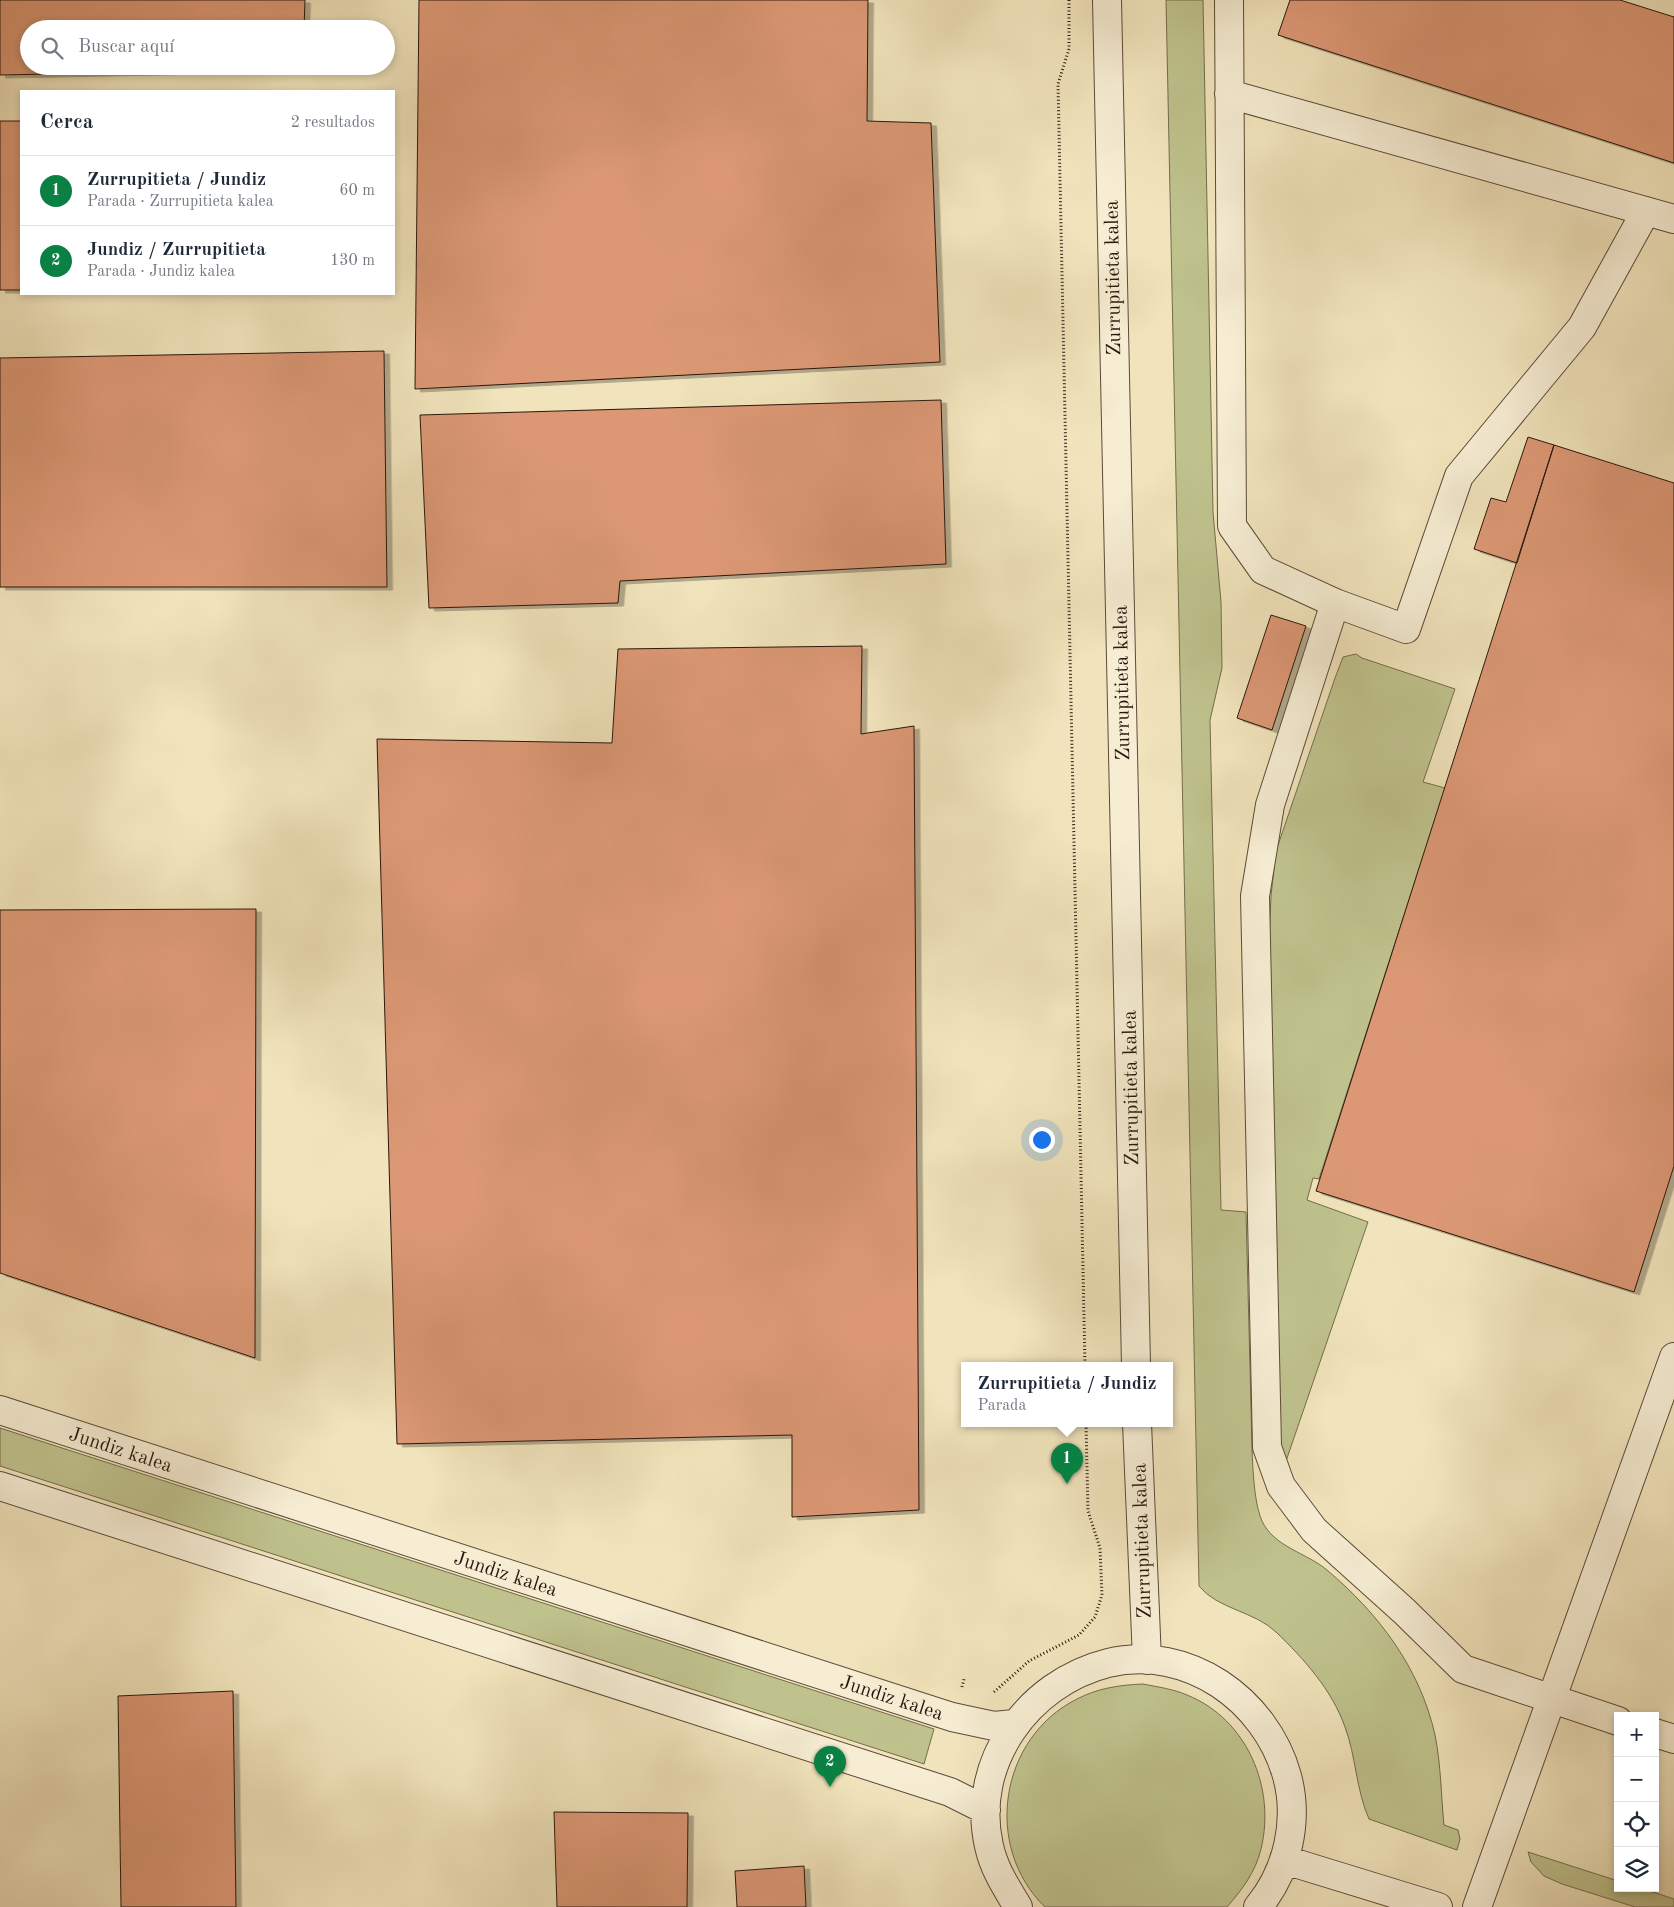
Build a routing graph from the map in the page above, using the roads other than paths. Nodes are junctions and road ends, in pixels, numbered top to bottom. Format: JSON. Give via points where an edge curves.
{"nodes":[{"id":1,"x":1106,"y":0,"type":"edge"},
{"id":2,"x":1229,"y":0,"type":"edge"},
{"id":3,"x":1229,"y":94,"type":"junction"},
{"id":4,"x":1646,"y":211,"type":"junction"},
{"id":5,"x":1674,"y":219,"type":"edge"},
{"id":6,"x":1335,"y":603,"type":"junction"},
{"id":7,"x":1674,"y":1358,"type":"edge"},
{"id":8,"x":1136,"y":1362,"type":"edge"},
{"id":9,"x":0,"y":1410,"type":"edge"},
{"id":10,"x":1137,"y":1427,"type":"edge"},
{"id":11,"x":0,"y":1486,"type":"edge"},
{"id":12,"x":1147,"y":1660,"type":"junction"},
{"id":13,"x":1551,"y":1700,"type":"junction"},
{"id":14,"x":1614,"y":1720,"type":"edge"},
{"id":15,"x":1014,"y":1724,"type":"junction"},
{"id":16,"x":1659,"y":1734,"type":"edge"},
{"id":17,"x":1674,"y":1739,"type":"edge"},
{"id":18,"x":986,"y":1810,"type":"junction"},
{"id":19,"x":1285,"y":1860,"type":"junction"},
{"id":20,"x":1018,"y":1907,"type":"edge"},
{"id":21,"x":1258,"y":1907,"type":"edge"},
{"id":22,"x":1438,"y":1907,"type":"edge"},
{"id":23,"x":1477,"y":1907,"type":"edge"}],
"edges":[{"from":1,"to":8,"type":"street","name":"Zurrupitieta kalea"},
{"from":2,"to":3,"type":"street"},
{"from":3,"to":4,"type":"street"},
{"from":3,"to":6,"type":"street","via":[[1232,526],[1263,570]]},
{"from":4,"to":5,"type":"street"},
{"from":4,"to":6,"type":"street","via":[[1582,327],[1459,476],[1406,629]]},
{"from":6,"to":13,"type":"street","via":[[1270,805],[1255,896],[1267,1447],[1281,1486],[1314,1530],[1404,1610],[1463,1669]]},
{"from":7,"to":13,"type":"street"},
{"from":9,"to":15,"type":"street","name":"Jundiz kalea","via":[[952,1717],[994,1726]]},
{"from":10,"to":12,"type":"street","name":"Zurrupitieta kalea"},
{"from":11,"to":18,"type":"street","via":[[950,1792]]},
{"from":12,"to":15,"type":"street","via":[[1109,1663],[1073,1676],[1041,1696]]},
{"from":12,"to":19,"type":"street","via":[[1182,1666],[1214,1679],[1242,1700],[1265,1726],[1281,1756],[1291,1791],[1291,1825]]},
{"from":13,"to":14,"type":"street"},
{"from":13,"to":23,"type":"street"},
{"from":15,"to":18,"type":"street","via":[[994,1765]]},
{"from":16,"to":17,"type":"street"},
{"from":18,"to":20,"type":"street","via":[[992,1854],[1000,1879]]},
{"from":19,"to":21,"type":"street","via":[[1269,1894]]},
{"from":19,"to":22,"type":"street"}]}
